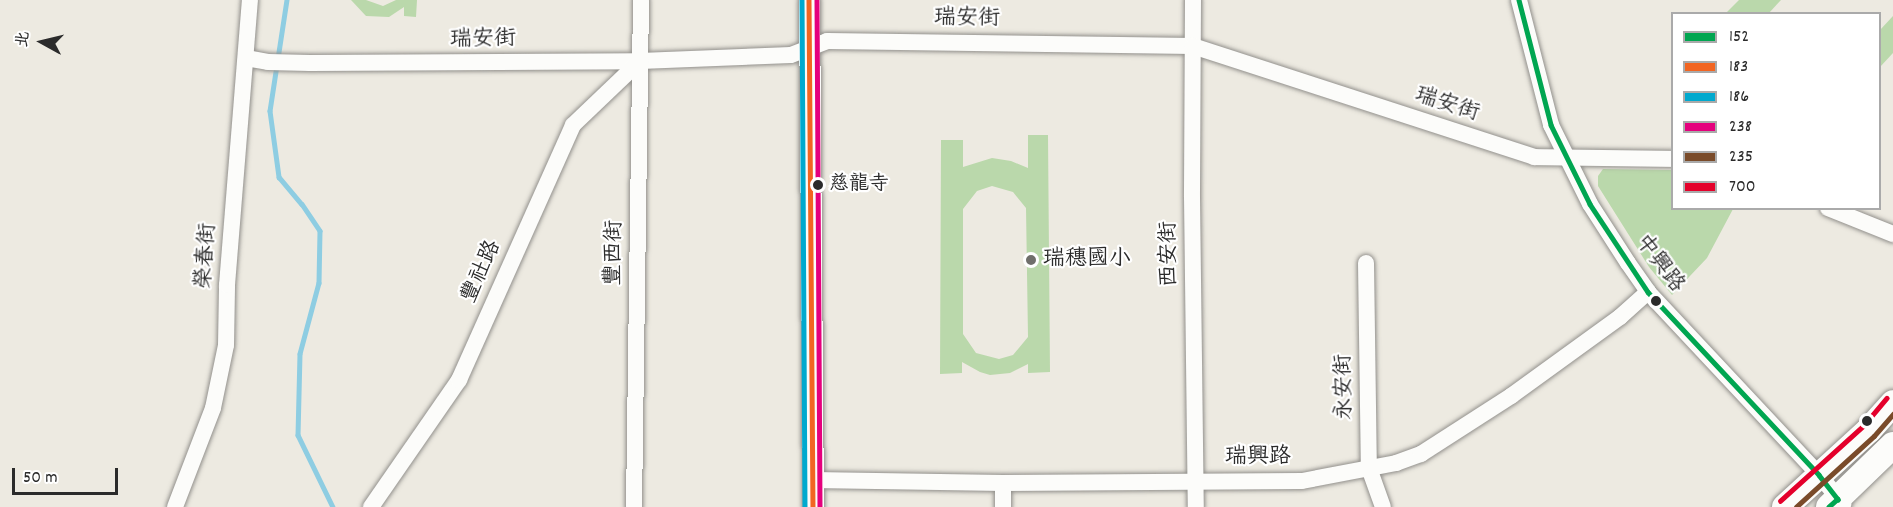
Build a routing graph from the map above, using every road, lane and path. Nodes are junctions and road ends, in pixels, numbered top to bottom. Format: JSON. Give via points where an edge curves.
{"nodes":[{"id":1,"x":250,"y":0,"type":"edge"},
{"id":2,"x":641,"y":0,"type":"edge"},
{"id":3,"x":809,"y":0,"type":"edge"},
{"id":4,"x":1193,"y":0,"type":"edge"},
{"id":5,"x":1519,"y":0,"type":"edge"},
{"id":6,"x":1193,"y":46,"type":"junction"},
{"id":7,"x":809,"y":48,"type":"junction"},
{"id":8,"x":246,"y":58,"type":"junction"},
{"id":9,"x":640,"y":61,"type":"junction"},
{"id":10,"x":1567,"y":157,"type":"junction"},
{"id":11,"x":1671,"y":159,"type":"edge"},
{"id":12,"x":1833,"y":210,"type":"edge"},
{"id":13,"x":1893,"y":234,"type":"edge"},
{"id":14,"x":1366,"y":263,"type":"dead end"},
{"id":15,"x":1648,"y":292,"type":"junction"},
{"id":16,"x":1893,"y":403,"type":"edge"},
{"id":17,"x":1893,"y":445,"type":"edge"},
{"id":18,"x":1369,"y":468,"type":"junction"},
{"id":19,"x":1819,"y":475,"type":"junction"},
{"id":20,"x":813,"y":480,"type":"junction"},
{"id":21,"x":1196,"y":481,"type":"junction"},
{"id":22,"x":1003,"y":483,"type":"junction"},
{"id":23,"x":1837,"y":504,"type":"edge"},
{"id":24,"x":175,"y":507,"type":"edge"},
{"id":25,"x":371,"y":507,"type":"edge"},
{"id":26,"x":634,"y":507,"type":"edge"},
{"id":27,"x":813,"y":507,"type":"edge"},
{"id":28,"x":1003,"y":507,"type":"edge"},
{"id":29,"x":1196,"y":507,"type":"edge"},
{"id":30,"x":1383,"y":507,"type":"edge"},
{"id":31,"x":1785,"y":507,"type":"edge"}],
"edges":[{"from":1,"to":8,"type":"street","name":"榮春街"},
{"from":2,"to":9,"type":"street","name":"豐西街"},
{"from":3,"to":7,"type":"street"},
{"from":4,"to":6,"type":"street","name":"西安街"},
{"from":5,"to":10,"type":"street","name":"中興路","via":[[1551,125]]},
{"from":6,"to":7,"type":"street","name":"瑞安街","via":[[827,41]]},
{"from":6,"to":10,"type":"street","name":"瑞安街","via":[[1534,157]]},
{"from":6,"to":21,"type":"street","name":"西安街","via":[[1191,197]]},
{"from":7,"to":9,"type":"street","name":"瑞安街","via":[[791,55]]},
{"from":7,"to":20,"type":"street"},
{"from":8,"to":9,"type":"street","name":"瑞安街","via":[[268,62]]},
{"from":8,"to":24,"type":"street","name":"榮春街","via":[[227,285],[226,345],[213,408]]},
{"from":9,"to":25,"type":"street","name":"豐社路","via":[[573,125],[459,380]]},
{"from":9,"to":26,"type":"street","name":"豐西街"},
{"from":10,"to":11,"type":"street","name":"瑞安街"},
{"from":10,"to":15,"type":"street","name":"中興路","via":[[1590,204]]},
{"from":12,"to":13,"type":"street"},
{"from":14,"to":18,"type":"street","name":"永安街"},
{"from":15,"to":18,"type":"street","name":"瑞興路","via":[[1519,390],[1421,454]]},
{"from":15,"to":19,"type":"street","name":"中興路"},
{"from":16,"to":19,"type":"main road"},
{"from":17,"to":23,"type":"main road"},
{"from":18,"to":21,"type":"street","name":"瑞興路","via":[[1302,481]]},
{"from":18,"to":30,"type":"street","name":"永安街"},
{"from":19,"to":23,"type":"street","name":"中興路"},
{"from":19,"to":31,"type":"main road"},
{"from":20,"to":22,"type":"street","name":"瑞興路"},
{"from":20,"to":27,"type":"street"},
{"from":21,"to":22,"type":"street","name":"瑞興路"},
{"from":21,"to":29,"type":"street","name":"西安街"},
{"from":22,"to":28,"type":"street"}]}
